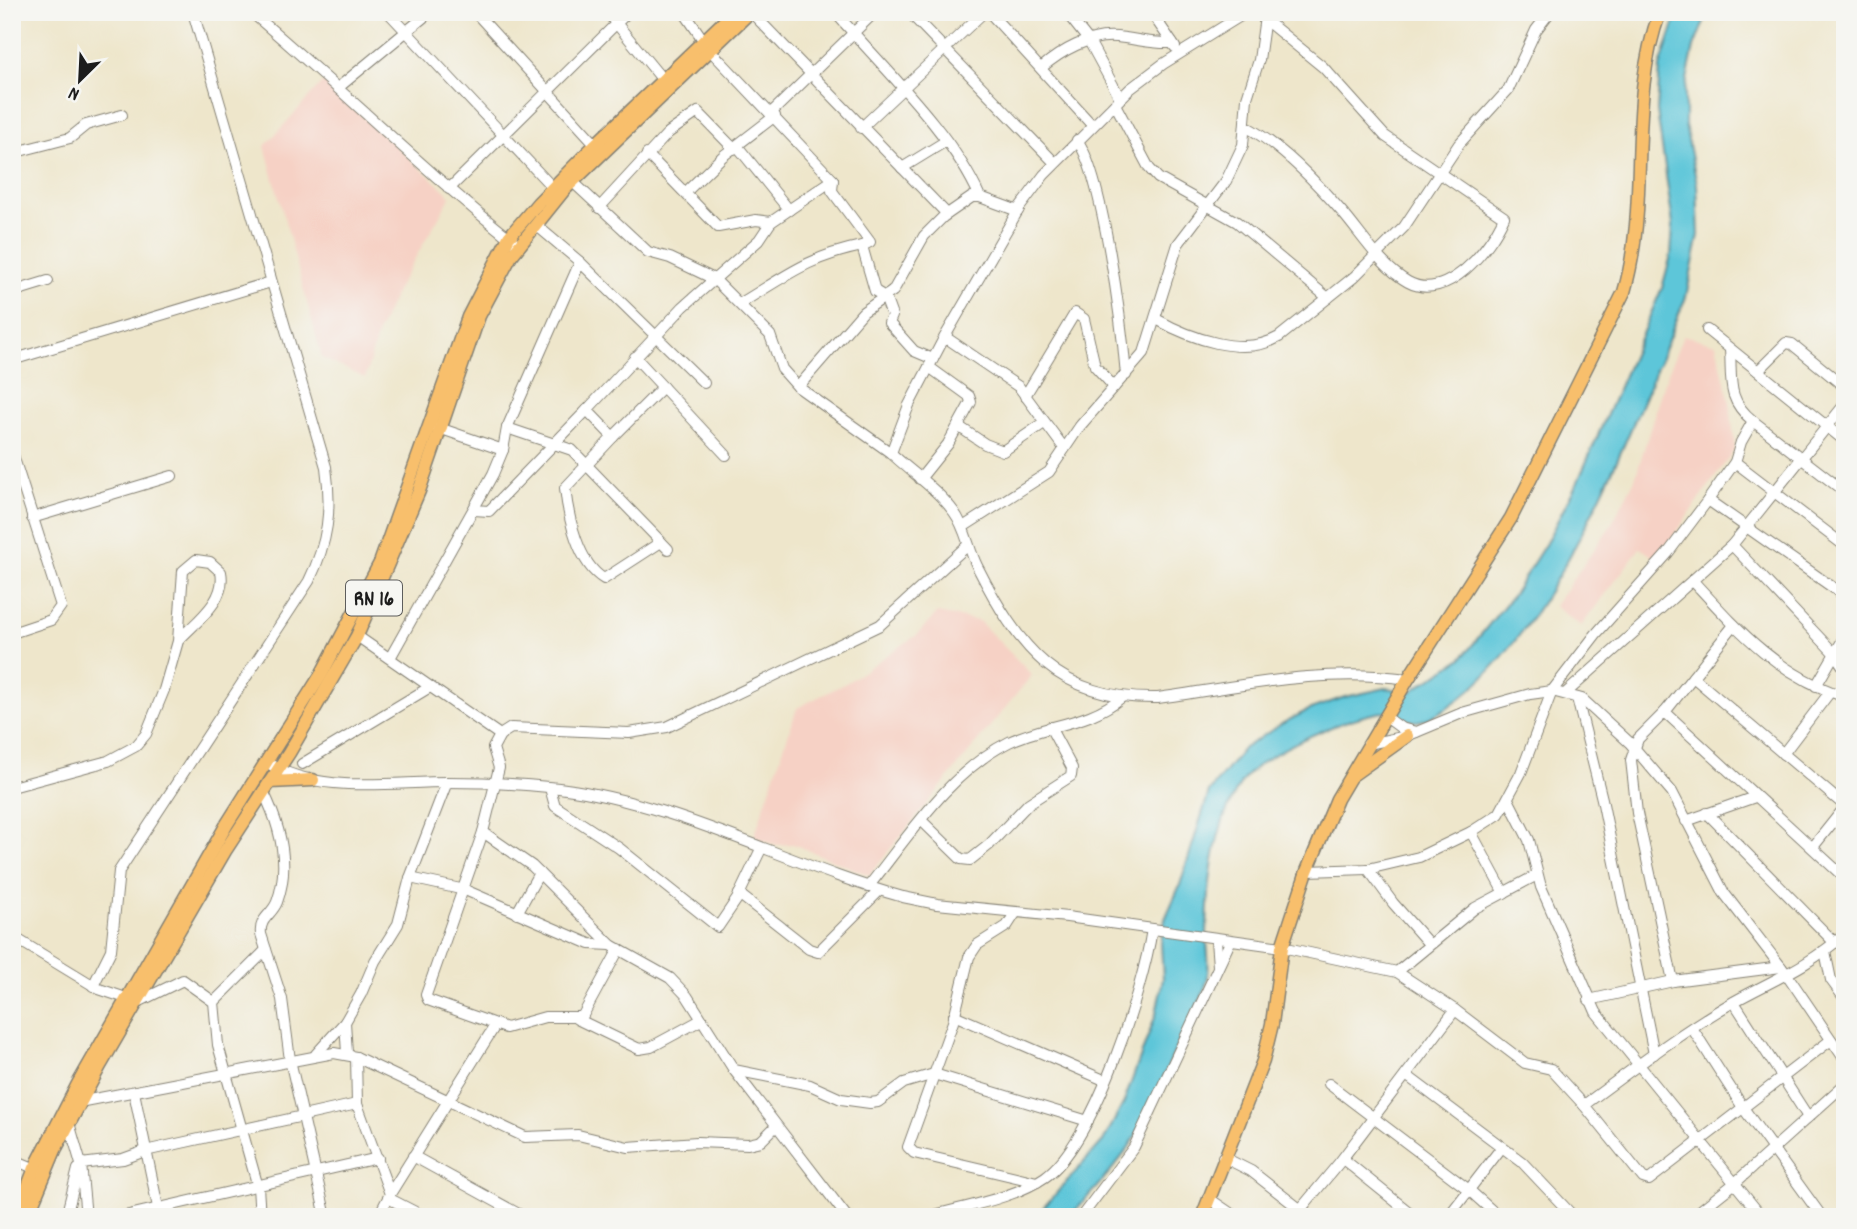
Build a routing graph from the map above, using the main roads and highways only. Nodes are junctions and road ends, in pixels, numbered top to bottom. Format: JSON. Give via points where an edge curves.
{"nodes":[{"id":1,"x":734,"y":12,"type":"edge"},
{"id":2,"x":750,"y":12,"type":"edge"},
{"id":3,"x":1660,"y":12,"type":"edge"},
{"id":4,"x":707,"y":44,"type":"junction"},
{"id":5,"x":599,"y":148,"type":"junction"},
{"id":6,"x":514,"y":241,"type":"junction"},
{"id":7,"x":435,"y":427,"type":"junction"},
{"id":8,"x":1412,"y":734,"type":"road end"},
{"id":9,"x":272,"y":766,"type":"junction"},
{"id":10,"x":1348,"y":779,"type":"junction"},
{"id":11,"x":317,"y":781,"type":"road end"},
{"id":12,"x":266,"y":787,"type":"junction"},
{"id":13,"x":133,"y":1000,"type":"junction"},
{"id":14,"x":40,"y":1170,"type":"junction"},
{"id":15,"x":16,"y":1217,"type":"edge"},
{"id":16,"x":27,"y":1217,"type":"edge"},
{"id":17,"x":1202,"y":1217,"type":"edge"}],
"edges":[{"from":1,"to":4,"type":"main road","number":"RN 16"},
{"from":2,"to":4,"type":"main road","number":"RN 16"},
{"from":3,"to":10,"type":"main road","via":[[1643,80],[1636,233],[1624,292],[1511,518]]},
{"from":4,"to":5,"type":"main road","number":"RN 16"},
{"from":5,"to":6,"type":"main road","number":"RN 16","via":[[536,225]]},
{"from":5,"to":6,"type":"main road","number":"RN 16","via":[[553,188]]},
{"from":6,"to":7,"type":"main road","number":"RN 16"},
{"from":7,"to":9,"type":"main road","number":"RN 16","via":[[380,563],[321,675],[278,743]]},
{"from":7,"to":9,"type":"main road","number":"RN 16","via":[[401,538],[357,636],[289,753]]},
{"from":8,"to":10,"type":"main road"},
{"from":9,"to":12,"type":"main road","number":"RN 16"},
{"from":9,"to":13,"type":"main road","number":"RN 16"},
{"from":10,"to":17,"type":"main road","via":[[1307,871],[1282,947],[1263,1061]]},
{"from":11,"to":12,"type":"main road"},
{"from":12,"to":13,"type":"main road","number":"RN 16"},
{"from":13,"to":14,"type":"main road","number":"RN 16"},
{"from":13,"to":14,"type":"main road","number":"RN 16"},
{"from":14,"to":15,"type":"main road","number":"RN 16"},
{"from":14,"to":16,"type":"main road","number":"RN 16"}]}
